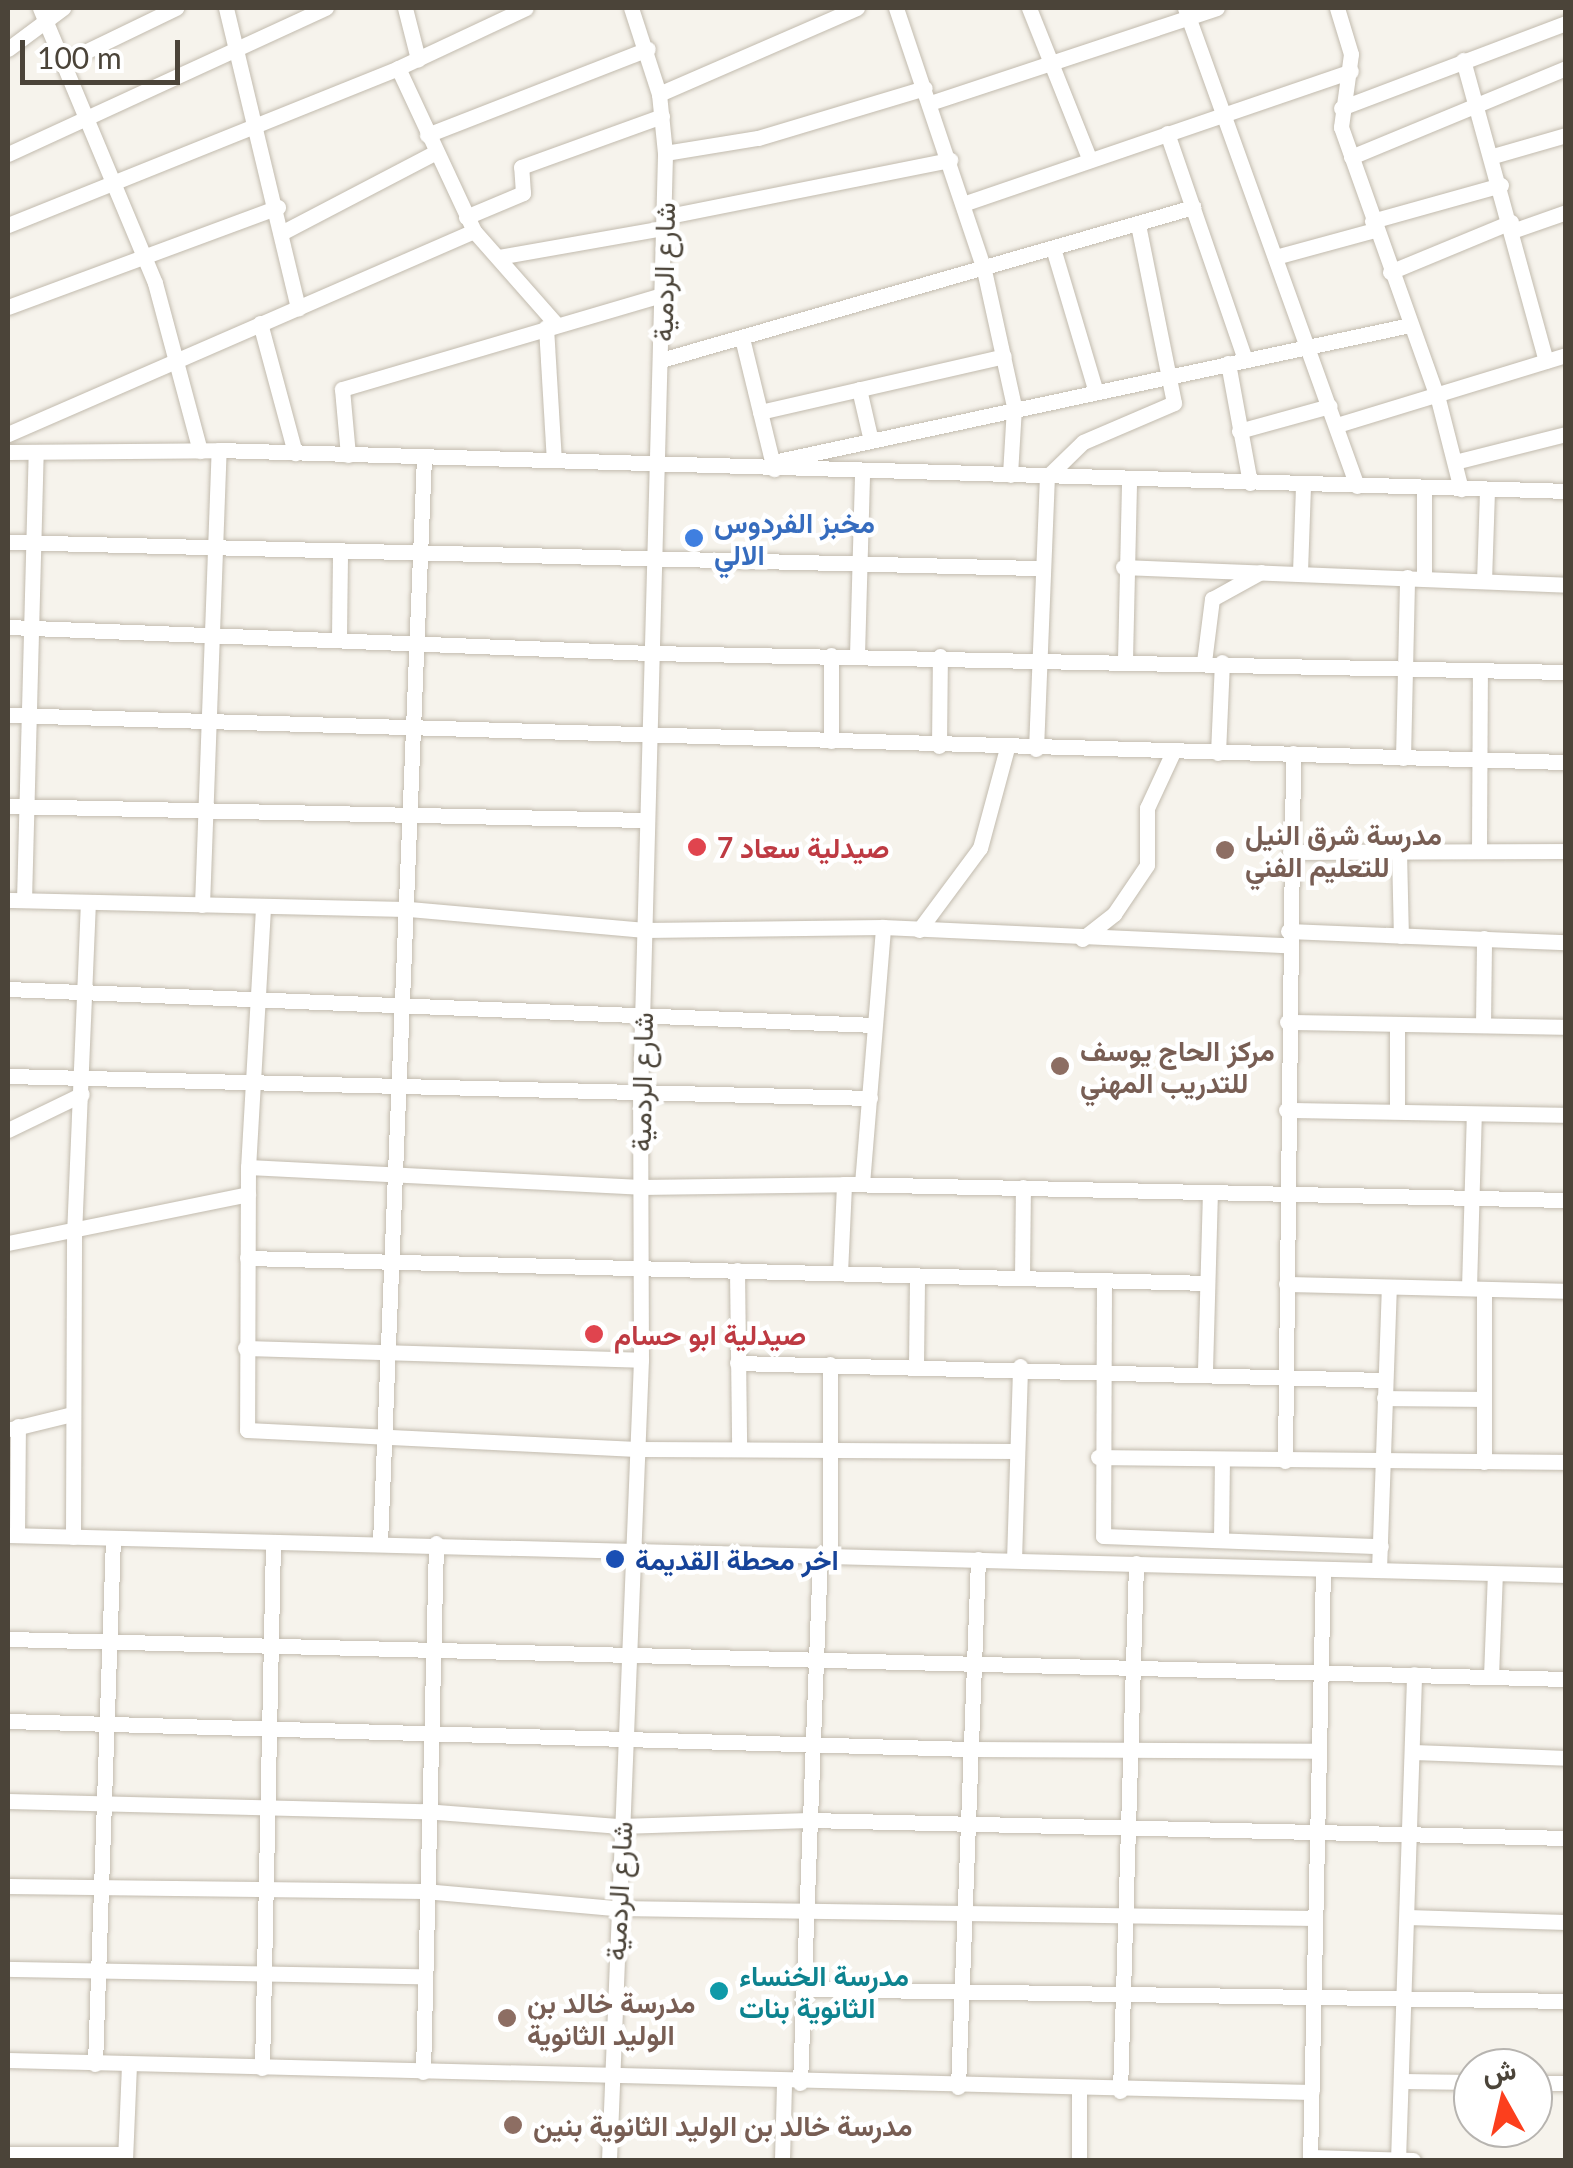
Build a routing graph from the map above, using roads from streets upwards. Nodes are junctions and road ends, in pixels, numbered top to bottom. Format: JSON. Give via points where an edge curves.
{"nodes":[{"id":1,"x":63,"y":8,"type":"edge"},
{"id":2,"x":139,"y":8,"type":"edge"},
{"id":3,"x":176,"y":8,"type":"edge"},
{"id":4,"x":226,"y":8,"type":"edge"},
{"id":5,"x":326,"y":8,"type":"edge"},
{"id":6,"x":526,"y":8,"type":"edge"},
{"id":7,"x":653,"y":8,"type":"edge"},
{"id":8,"x":858,"y":8,"type":"edge"},
{"id":9,"x":896,"y":8,"type":"edge"},
{"id":10,"x":1029,"y":8,"type":"edge"},
{"id":11,"x":1217,"y":8,"type":"edge"},
{"id":12,"x":1337,"y":8,"type":"edge"},
{"id":13,"x":411,"y":10,"type":"edge"},
{"id":14,"x":633,"y":11,"type":"edge"},
{"id":15,"x":1187,"y":12,"type":"edge"},
{"id":16,"x":42,"y":14,"type":"edge"},
{"id":17,"x":149,"y":22,"type":"junction"},
{"id":18,"x":1566,"y":23,"type":"edge"},
{"id":19,"x":236,"y":48,"type":"junction"},
{"id":20,"x":648,"y":48,"type":"junction"},
{"id":21,"x":8,"y":49,"type":"edge"},
{"id":22,"x":418,"y":58,"type":"junction"},
{"id":23,"x":1463,"y":60,"type":"junction"},
{"id":24,"x":62,"y":64,"type":"junction"},
{"id":25,"x":1051,"y":64,"type":"junction"},
{"id":26,"x":398,"y":68,"type":"junction"},
{"id":27,"x":1566,"y":68,"type":"edge"},
{"id":28,"x":1350,"y":71,"type":"junction"},
{"id":29,"x":659,"y":94,"type":"junction"},
{"id":30,"x":928,"y":96,"type":"junction"},
{"id":31,"x":1478,"y":105,"type":"junction"},
{"id":32,"x":1341,"y":108,"type":"junction"},
{"id":33,"x":1228,"y":112,"type":"junction"},
{"id":34,"x":662,"y":116,"type":"junction"},
{"id":35,"x":84,"y":119,"type":"junction"},
{"id":36,"x":255,"y":122,"type":"junction"},
{"id":37,"x":1167,"y":133,"type":"junction"},
{"id":38,"x":427,"y":135,"type":"junction"},
{"id":39,"x":1566,"y":135,"type":"edge"},
{"id":40,"x":434,"y":152,"type":"junction"},
{"id":41,"x":665,"y":153,"type":"junction"},
{"id":42,"x":8,"y":154,"type":"edge"},
{"id":43,"x":1493,"y":156,"type":"junction"},
{"id":44,"x":1351,"y":157,"type":"junction"},
{"id":45,"x":1089,"y":158,"type":"junction"},
{"id":46,"x":950,"y":160,"type":"junction"},
{"id":47,"x":111,"y":180,"type":"junction"},
{"id":48,"x":1501,"y":185,"type":"junction"},
{"id":49,"x":964,"y":204,"type":"junction"},
{"id":50,"x":1193,"y":206,"type":"junction"},
{"id":51,"x":278,"y":208,"type":"junction"},
{"id":52,"x":1566,"y":212,"type":"edge"},
{"id":53,"x":663,"y":223,"type":"junction"},
{"id":54,"x":8,"y":224,"type":"edge"},
{"id":55,"x":470,"y":224,"type":"junction"},
{"id":56,"x":1138,"y":225,"type":"junction"},
{"id":57,"x":1374,"y":225,"type":"junction"},
{"id":58,"x":1513,"y":226,"type":"junction"},
{"id":59,"x":283,"y":232,"type":"junction"},
{"id":60,"x":1053,"y":248,"type":"junction"},
{"id":61,"x":1279,"y":256,"type":"junction"},
{"id":62,"x":146,"y":257,"type":"junction"},
{"id":63,"x":498,"y":257,"type":"junction"},
{"id":64,"x":984,"y":270,"type":"junction"},
{"id":65,"x":1390,"y":272,"type":"junction"},
{"id":66,"x":662,"y":296,"type":"junction"},
{"id":67,"x":8,"y":307,"type":"edge"},
{"id":68,"x":298,"y":308,"type":"junction"},
{"id":69,"x":260,"y":323,"type":"junction"},
{"id":70,"x":551,"y":326,"type":"junction"},
{"id":71,"x":1410,"y":326,"type":"junction"},
{"id":72,"x":743,"y":342,"type":"junction"},
{"id":73,"x":1309,"y":347,"type":"junction"},
{"id":74,"x":1566,"y":354,"type":"edge"},
{"id":75,"x":1004,"y":356,"type":"junction"},
{"id":76,"x":180,"y":359,"type":"junction"},
{"id":77,"x":661,"y":360,"type":"junction"},
{"id":78,"x":1246,"y":360,"type":"junction"},
{"id":79,"x":1546,"y":361,"type":"junction"},
{"id":80,"x":1228,"y":363,"type":"junction"},
{"id":81,"x":1167,"y":372,"type":"junction"},
{"id":82,"x":858,"y":389,"type":"junction"},
{"id":83,"x":1096,"y":390,"type":"junction"},
{"id":84,"x":1438,"y":400,"type":"junction"},
{"id":85,"x":1330,"y":406,"type":"junction"},
{"id":86,"x":1014,"y":407,"type":"junction"},
{"id":87,"x":760,"y":412,"type":"junction"},
{"id":88,"x":1337,"y":425,"type":"junction"},
{"id":89,"x":1239,"y":431,"type":"junction"},
{"id":90,"x":8,"y":434,"type":"edge"},
{"id":91,"x":1566,"y":434,"type":"edge"},
{"id":92,"x":871,"y":441,"type":"junction"},
{"id":93,"x":200,"y":450,"type":"junction"},
{"id":94,"x":219,"y":450,"type":"junction"},
{"id":95,"x":8,"y":452,"type":"edge"},
{"id":96,"x":36,"y":453,"type":"junction"},
{"id":97,"x":295,"y":453,"type":"junction"},
{"id":98,"x":348,"y":454,"type":"junction"},
{"id":99,"x":424,"y":458,"type":"junction"},
{"id":100,"x":554,"y":460,"type":"junction"},
{"id":101,"x":1455,"y":462,"type":"junction"},
{"id":102,"x":656,"y":466,"type":"junction"},
{"id":103,"x":774,"y":467,"type":"junction"},
{"id":104,"x":862,"y":472,"type":"junction"},
{"id":105,"x":1010,"y":475,"type":"junction"},
{"id":106,"x":1047,"y":477,"type":"junction"},
{"id":107,"x":1129,"y":480,"type":"junction"},
{"id":108,"x":1250,"y":483,"type":"junction"},
{"id":109,"x":1303,"y":484,"type":"junction"},
{"id":110,"x":1357,"y":486,"type":"junction"},
{"id":111,"x":1424,"y":488,"type":"junction"},
{"id":112,"x":1461,"y":489,"type":"junction"},
{"id":113,"x":1487,"y":490,"type":"junction"},
{"id":114,"x":1566,"y":491,"type":"edge"},
{"id":115,"x":8,"y":542,"type":"edge"},
{"id":116,"x":34,"y":542,"type":"junction"},
{"id":117,"x":213,"y":547,"type":"junction"},
{"id":118,"x":340,"y":550,"type":"junction"},
{"id":119,"x":419,"y":552,"type":"junction"},
{"id":120,"x":654,"y":563,"type":"junction"},
{"id":121,"x":860,"y":564,"type":"junction"},
{"id":122,"x":1123,"y":567,"type":"junction"},
{"id":123,"x":1038,"y":568,"type":"junction"},
{"id":124,"x":1265,"y":570,"type":"junction"},
{"id":125,"x":1300,"y":572,"type":"junction"},
{"id":126,"x":1406,"y":577,"type":"junction"},
{"id":127,"x":1424,"y":578,"type":"junction"},
{"id":128,"x":1484,"y":582,"type":"junction"},
{"id":129,"x":1566,"y":584,"type":"edge"},
{"id":130,"x":8,"y":627,"type":"edge"},
{"id":131,"x":32,"y":628,"type":"junction"},
{"id":132,"x":211,"y":633,"type":"junction"},
{"id":133,"x":339,"y":637,"type":"junction"},
{"id":134,"x":416,"y":638,"type":"junction"},
{"id":135,"x":651,"y":653,"type":"junction"},
{"id":136,"x":832,"y":655,"type":"junction"},
{"id":137,"x":858,"y":655,"type":"junction"},
{"id":138,"x":940,"y":656,"type":"junction"},
{"id":139,"x":1038,"y":657,"type":"junction"},
{"id":140,"x":1125,"y":660,"type":"junction"},
{"id":141,"x":1204,"y":662,"type":"junction"},
{"id":142,"x":1222,"y":662,"type":"junction"},
{"id":143,"x":1404,"y":668,"type":"junction"},
{"id":144,"x":1480,"y":671,"type":"junction"},
{"id":145,"x":1566,"y":672,"type":"edge"},
{"id":146,"x":8,"y":715,"type":"edge"},
{"id":147,"x":31,"y":715,"type":"junction"},
{"id":148,"x":208,"y":722,"type":"junction"},
{"id":149,"x":415,"y":726,"type":"junction"},
{"id":150,"x":649,"y":740,"type":"junction"},
{"id":151,"x":830,"y":741,"type":"junction"},
{"id":152,"x":939,"y":746,"type":"junction"},
{"id":153,"x":1007,"y":748,"type":"junction"},
{"id":154,"x":1036,"y":750,"type":"junction"},
{"id":155,"x":1173,"y":752,"type":"junction"},
{"id":156,"x":1218,"y":753,"type":"junction"},
{"id":157,"x":1293,"y":754,"type":"junction"},
{"id":158,"x":1404,"y":758,"type":"junction"},
{"id":159,"x":1479,"y":760,"type":"junction"},
{"id":160,"x":1566,"y":762,"type":"edge"},
{"id":161,"x":8,"y":806,"type":"edge"},
{"id":162,"x":28,"y":806,"type":"junction"},
{"id":163,"x":205,"y":808,"type":"junction"},
{"id":164,"x":412,"y":816,"type":"junction"},
{"id":165,"x":646,"y":820,"type":"junction"},
{"id":166,"x":1479,"y":849,"type":"junction"},
{"id":167,"x":1399,"y":851,"type":"junction"},
{"id":168,"x":1290,"y":852,"type":"junction"},
{"id":169,"x":1566,"y":852,"type":"edge"},
{"id":170,"x":16,"y":900,"type":"edge"},
{"id":171,"x":88,"y":902,"type":"junction"},
{"id":172,"x":202,"y":905,"type":"junction"},
{"id":173,"x":263,"y":908,"type":"junction"},
{"id":174,"x":409,"y":910,"type":"junction"},
{"id":175,"x":882,"y":927,"type":"junction"},
{"id":176,"x":645,"y":930,"type":"junction"},
{"id":177,"x":919,"y":930,"type":"junction"},
{"id":178,"x":1401,"y":936,"type":"junction"},
{"id":179,"x":1287,"y":938,"type":"junction"},
{"id":180,"x":1484,"y":938,"type":"junction"},
{"id":181,"x":1082,"y":939,"type":"junction"},
{"id":182,"x":1566,"y":942,"type":"edge"},
{"id":183,"x":8,"y":988,"type":"edge"},
{"id":184,"x":87,"y":992,"type":"junction"},
{"id":185,"x":259,"y":994,"type":"junction"},
{"id":186,"x":405,"y":1000,"type":"junction"},
{"id":187,"x":642,"y":1014,"type":"junction"},
{"id":188,"x":1287,"y":1022,"type":"junction"},
{"id":189,"x":873,"y":1025,"type":"junction"},
{"id":190,"x":1483,"y":1025,"type":"junction"},
{"id":191,"x":1397,"y":1027,"type":"junction"},
{"id":192,"x":1566,"y":1027,"type":"edge"},
{"id":193,"x":8,"y":1076,"type":"edge"},
{"id":194,"x":252,"y":1084,"type":"junction"},
{"id":195,"x":402,"y":1084,"type":"junction"},
{"id":196,"x":83,"y":1087,"type":"junction"},
{"id":197,"x":640,"y":1097,"type":"junction"},
{"id":198,"x":870,"y":1098,"type":"junction"},
{"id":199,"x":1286,"y":1110,"type":"junction"},
{"id":200,"x":1397,"y":1111,"type":"junction"},
{"id":201,"x":1474,"y":1114,"type":"junction"},
{"id":202,"x":1566,"y":1115,"type":"edge"},
{"id":203,"x":8,"y":1130,"type":"edge"},
{"id":204,"x":248,"y":1168,"type":"junction"},
{"id":205,"x":399,"y":1169,"type":"junction"},
{"id":206,"x":844,"y":1184,"type":"junction"},
{"id":207,"x":862,"y":1184,"type":"junction"},
{"id":208,"x":640,"y":1187,"type":"junction"},
{"id":209,"x":1023,"y":1187,"type":"junction"},
{"id":210,"x":248,"y":1194,"type":"junction"},
{"id":211,"x":1210,"y":1195,"type":"junction"},
{"id":212,"x":1286,"y":1197,"type":"junction"},
{"id":213,"x":1566,"y":1200,"type":"edge"},
{"id":214,"x":1473,"y":1201,"type":"junction"},
{"id":215,"x":74,"y":1234,"type":"junction"},
{"id":216,"x":8,"y":1242,"type":"edge"},
{"id":217,"x":247,"y":1258,"type":"junction"},
{"id":218,"x":396,"y":1262,"type":"junction"},
{"id":219,"x":737,"y":1270,"type":"junction"},
{"id":220,"x":640,"y":1272,"type":"junction"},
{"id":221,"x":840,"y":1273,"type":"junction"},
{"id":222,"x":916,"y":1276,"type":"junction"},
{"id":223,"x":1022,"y":1278,"type":"junction"},
{"id":224,"x":1104,"y":1281,"type":"junction"},
{"id":225,"x":1207,"y":1284,"type":"junction"},
{"id":226,"x":1286,"y":1284,"type":"junction"},
{"id":227,"x":1389,"y":1289,"type":"junction"},
{"id":228,"x":1477,"y":1289,"type":"junction"},
{"id":229,"x":1566,"y":1291,"type":"edge"},
{"id":230,"x":245,"y":1348,"type":"junction"},
{"id":231,"x":392,"y":1348,"type":"junction"},
{"id":232,"x":641,"y":1360,"type":"junction"},
{"id":233,"x":737,"y":1363,"type":"junction"},
{"id":234,"x":830,"y":1364,"type":"junction"},
{"id":235,"x":916,"y":1364,"type":"junction"},
{"id":236,"x":1020,"y":1366,"type":"junction"},
{"id":237,"x":1100,"y":1368,"type":"junction"},
{"id":238,"x":1205,"y":1370,"type":"junction"},
{"id":239,"x":1285,"y":1375,"type":"junction"},
{"id":240,"x":1384,"y":1380,"type":"junction"},
{"id":241,"x":1384,"y":1398,"type":"junction"},
{"id":242,"x":1482,"y":1398,"type":"junction"},
{"id":243,"x":72,"y":1414,"type":"junction"},
{"id":244,"x":12,"y":1429,"type":"edge"},
{"id":245,"x":390,"y":1431,"type":"junction"},
{"id":246,"x":739,"y":1446,"type":"junction"},
{"id":247,"x":832,"y":1448,"type":"junction"},
{"id":248,"x":637,"y":1449,"type":"junction"},
{"id":249,"x":1016,"y":1452,"type":"junction"},
{"id":250,"x":1098,"y":1457,"type":"junction"},
{"id":251,"x":1222,"y":1460,"type":"junction"},
{"id":252,"x":1285,"y":1461,"type":"junction"},
{"id":253,"x":1484,"y":1462,"type":"junction"},
{"id":254,"x":1566,"y":1462,"type":"edge"},
{"id":255,"x":1382,"y":1464,"type":"junction"},
{"id":256,"x":12,"y":1535,"type":"edge"},
{"id":257,"x":72,"y":1537,"type":"junction"},
{"id":258,"x":113,"y":1538,"type":"junction"},
{"id":259,"x":1221,"y":1539,"type":"junction"},
{"id":260,"x":380,"y":1543,"type":"junction"},
{"id":261,"x":273,"y":1544,"type":"junction"},
{"id":262,"x":436,"y":1544,"type":"junction"},
{"id":263,"x":1380,"y":1546,"type":"junction"},
{"id":264,"x":632,"y":1548,"type":"junction"},
{"id":265,"x":825,"y":1556,"type":"junction"},
{"id":266,"x":1566,"y":1556,"type":"edge"},
{"id":267,"x":978,"y":1559,"type":"junction"},
{"id":268,"x":1014,"y":1560,"type":"junction"},
{"id":269,"x":1136,"y":1564,"type":"junction"},
{"id":270,"x":1323,"y":1569,"type":"junction"},
{"id":271,"x":1379,"y":1570,"type":"junction"},
{"id":272,"x":1495,"y":1574,"type":"junction"},
{"id":273,"x":1565,"y":1575,"type":"edge"},
{"id":274,"x":8,"y":1638,"type":"edge"},
{"id":275,"x":107,"y":1641,"type":"junction"},
{"id":276,"x":428,"y":1645,"type":"junction"},
{"id":277,"x":270,"y":1646,"type":"junction"},
{"id":278,"x":627,"y":1657,"type":"junction"},
{"id":279,"x":816,"y":1660,"type":"junction"},
{"id":280,"x":975,"y":1666,"type":"junction"},
{"id":281,"x":1132,"y":1670,"type":"junction"},
{"id":282,"x":1320,"y":1672,"type":"junction"},
{"id":283,"x":1414,"y":1674,"type":"junction"},
{"id":284,"x":1491,"y":1676,"type":"junction"},
{"id":285,"x":1566,"y":1678,"type":"edge"},
{"id":286,"x":8,"y":1721,"type":"edge"},
{"id":287,"x":105,"y":1726,"type":"junction"},
{"id":288,"x":426,"y":1731,"type":"junction"},
{"id":289,"x":267,"y":1732,"type":"junction"},
{"id":290,"x":626,"y":1740,"type":"junction"},
{"id":291,"x":813,"y":1745,"type":"junction"},
{"id":292,"x":971,"y":1749,"type":"junction"},
{"id":293,"x":1130,"y":1750,"type":"junction"},
{"id":294,"x":1319,"y":1751,"type":"junction"},
{"id":295,"x":1413,"y":1752,"type":"junction"},
{"id":296,"x":1566,"y":1758,"type":"edge"},
{"id":297,"x":8,"y":1802,"type":"edge"},
{"id":298,"x":104,"y":1806,"type":"junction"},
{"id":299,"x":266,"y":1810,"type":"junction"},
{"id":300,"x":424,"y":1810,"type":"junction"},
{"id":301,"x":809,"y":1820,"type":"junction"},
{"id":302,"x":967,"y":1824,"type":"junction"},
{"id":303,"x":620,"y":1826,"type":"junction"},
{"id":304,"x":1126,"y":1829,"type":"junction"},
{"id":305,"x":1318,"y":1834,"type":"junction"},
{"id":306,"x":1411,"y":1838,"type":"junction"},
{"id":307,"x":1566,"y":1838,"type":"edge"},
{"id":308,"x":8,"y":1886,"type":"edge"},
{"id":309,"x":102,"y":1890,"type":"junction"},
{"id":310,"x":262,"y":1891,"type":"junction"},
{"id":311,"x":424,"y":1891,"type":"junction"},
{"id":312,"x":616,"y":1908,"type":"junction"},
{"id":313,"x":807,"y":1908,"type":"junction"},
{"id":314,"x":965,"y":1912,"type":"junction"},
{"id":315,"x":1125,"y":1913,"type":"junction"},
{"id":316,"x":1408,"y":1917,"type":"junction"},
{"id":317,"x":1315,"y":1918,"type":"junction"},
{"id":318,"x":1566,"y":1922,"type":"edge"},
{"id":319,"x":8,"y":1969,"type":"edge"},
{"id":320,"x":98,"y":1970,"type":"junction"},
{"id":321,"x":261,"y":1976,"type":"junction"},
{"id":322,"x":424,"y":1976,"type":"junction"},
{"id":323,"x":805,"y":1989,"type":"junction"},
{"id":324,"x":964,"y":1995,"type":"junction"},
{"id":325,"x":1125,"y":1996,"type":"junction"},
{"id":326,"x":1404,"y":1998,"type":"junction"},
{"id":327,"x":1314,"y":1999,"type":"junction"},
{"id":328,"x":1566,"y":2001,"type":"edge"},
{"id":329,"x":8,"y":2060,"type":"edge"},
{"id":330,"x":95,"y":2064,"type":"junction"},
{"id":331,"x":129,"y":2066,"type":"junction"},
{"id":332,"x":262,"y":2068,"type":"junction"},
{"id":333,"x":423,"y":2072,"type":"junction"},
{"id":334,"x":611,"y":2080,"type":"junction"},
{"id":335,"x":1404,"y":2081,"type":"junction"},
{"id":336,"x":1453,"y":2082,"type":"edge"},
{"id":337,"x":792,"y":2083,"type":"junction"},
{"id":338,"x":958,"y":2087,"type":"junction"},
{"id":339,"x":1079,"y":2090,"type":"junction"},
{"id":340,"x":1120,"y":2091,"type":"junction"},
{"id":341,"x":1312,"y":2092,"type":"junction"},
{"id":342,"x":13,"y":2156,"type":"edge"},
{"id":343,"x":125,"y":2157,"type":"edge"},
{"id":344,"x":1310,"y":2159,"type":"edge"},
{"id":345,"x":609,"y":2160,"type":"edge"},
{"id":346,"x":782,"y":2160,"type":"edge"},
{"id":347,"x":1079,"y":2160,"type":"edge"},
{"id":348,"x":1398,"y":2160,"type":"edge"},
{"id":349,"x":1412,"y":2160,"type":"edge"}],
"edges":[{"from":1,"to":16,"type":"street"},
{"from":2,"to":17,"type":"street"},
{"from":3,"to":17,"type":"street"},
{"from":4,"to":19,"type":"street"},
{"from":5,"to":19,"type":"street"},
{"from":6,"to":22,"type":"street"},
{"from":7,"to":14,"type":"street"},
{"from":8,"to":29,"type":"street"},
{"from":9,"to":30,"type":"street"},
{"from":10,"to":25,"type":"street"},
{"from":11,"to":15,"type":"street"},
{"from":12,"to":28,"type":"street"},
{"from":13,"to":22,"type":"street"},
{"from":14,"to":20,"type":"street","name":"شارع الردمية"},
{"from":15,"to":25,"type":"street"},
{"from":15,"to":33,"type":"street"},
{"from":16,"to":21,"type":"street"},
{"from":16,"to":24,"type":"street"},
{"from":17,"to":24,"type":"street"},
{"from":18,"to":23,"type":"street"},
{"from":19,"to":35,"type":"street"},
{"from":19,"to":36,"type":"street"},
{"from":20,"to":29,"type":"street","name":"شارع الردمية"},
{"from":20,"to":38,"type":"street"},
{"from":22,"to":26,"type":"street"},
{"from":23,"to":31,"type":"street"},
{"from":23,"to":32,"type":"street"},
{"from":24,"to":35,"type":"street"},
{"from":25,"to":30,"type":"street"},
{"from":25,"to":45,"type":"street"},
{"from":26,"to":36,"type":"street"},
{"from":26,"to":38,"type":"street"},
{"from":27,"to":31,"type":"street"},
{"from":28,"to":32,"type":"street"},
{"from":28,"to":33,"type":"street"},
{"from":29,"to":34,"type":"street","name":"شارع الردمية"},
{"from":30,"to":41,"type":"street","via":[[758,138]]},
{"from":30,"to":46,"type":"street"},
{"from":31,"to":43,"type":"street"},
{"from":31,"to":44,"type":"street"},
{"from":32,"to":44,"type":"street"},
{"from":33,"to":37,"type":"street"},
{"from":33,"to":61,"type":"street"},
{"from":34,"to":41,"type":"street","name":"شارع الردمية"},
{"from":34,"to":55,"type":"street","via":[[521,168],[524,192]]},
{"from":35,"to":42,"type":"street"},
{"from":35,"to":47,"type":"street"},
{"from":36,"to":47,"type":"street"},
{"from":36,"to":51,"type":"street"},
{"from":37,"to":45,"type":"street"},
{"from":37,"to":50,"type":"street"},
{"from":38,"to":40,"type":"street"},
{"from":39,"to":43,"type":"street"},
{"from":40,"to":55,"type":"street"},
{"from":40,"to":59,"type":"street"},
{"from":41,"to":53,"type":"street","name":"شارع الردمية"},
{"from":43,"to":48,"type":"street"},
{"from":44,"to":57,"type":"street"},
{"from":45,"to":49,"type":"street"},
{"from":46,"to":49,"type":"street"},
{"from":46,"to":53,"type":"street"},
{"from":47,"to":54,"type":"street"},
{"from":47,"to":62,"type":"street"},
{"from":48,"to":57,"type":"street"},
{"from":48,"to":58,"type":"street"},
{"from":49,"to":64,"type":"street"},
{"from":50,"to":56,"type":"street"},
{"from":50,"to":78,"type":"street"},
{"from":51,"to":59,"type":"street"},
{"from":51,"to":62,"type":"street"},
{"from":52,"to":58,"type":"street"},
{"from":53,"to":63,"type":"street"},
{"from":53,"to":66,"type":"street","name":"شارع الردمية"},
{"from":55,"to":63,"type":"street"},
{"from":55,"to":68,"type":"street"},
{"from":56,"to":60,"type":"street"},
{"from":56,"to":81,"type":"street"},
{"from":57,"to":61,"type":"street"},
{"from":57,"to":65,"type":"street"},
{"from":58,"to":65,"type":"street"},
{"from":58,"to":79,"type":"street"},
{"from":59,"to":68,"type":"street"},
{"from":60,"to":64,"type":"street"},
{"from":60,"to":83,"type":"street"},
{"from":61,"to":73,"type":"street"},
{"from":62,"to":67,"type":"street"},
{"from":62,"to":76,"type":"street"},
{"from":63,"to":70,"type":"street"},
{"from":64,"to":72,"type":"street"},
{"from":64,"to":75,"type":"street"},
{"from":65,"to":71,"type":"street"},
{"from":66,"to":70,"type":"street"},
{"from":66,"to":77,"type":"street","name":"شارع الردمية"},
{"from":68,"to":69,"type":"street"},
{"from":69,"to":76,"type":"street"},
{"from":69,"to":97,"type":"street"},
{"from":70,"to":98,"type":"street","via":[[342,389]]},
{"from":70,"to":100,"type":"street"},
{"from":71,"to":73,"type":"street"},
{"from":71,"to":84,"type":"street"},
{"from":72,"to":77,"type":"street"},
{"from":72,"to":87,"type":"street"},
{"from":73,"to":78,"type":"street"},
{"from":73,"to":85,"type":"street"},
{"from":74,"to":79,"type":"street"},
{"from":75,"to":82,"type":"street"},
{"from":75,"to":86,"type":"street"},
{"from":76,"to":90,"type":"street"},
{"from":76,"to":93,"type":"street"},
{"from":77,"to":102,"type":"street","name":"شارع الردمية"},
{"from":78,"to":80,"type":"street"},
{"from":79,"to":84,"type":"street"},
{"from":80,"to":81,"type":"street"},
{"from":80,"to":89,"type":"street"},
{"from":81,"to":83,"type":"street"},
{"from":81,"to":106,"type":"street","via":[[1172,407],[1083,442]]},
{"from":82,"to":87,"type":"street"},
{"from":82,"to":92,"type":"street"},
{"from":83,"to":86,"type":"street"},
{"from":84,"to":88,"type":"street"},
{"from":84,"to":101,"type":"street"},
{"from":85,"to":88,"type":"street"},
{"from":85,"to":89,"type":"street"},
{"from":86,"to":92,"type":"street"},
{"from":86,"to":105,"type":"street"},
{"from":87,"to":103,"type":"street"},
{"from":88,"to":110,"type":"street"},
{"from":89,"to":108,"type":"street"},
{"from":91,"to":101,"type":"street"},
{"from":92,"to":103,"type":"street"},
{"from":93,"to":94,"type":"street"},
{"from":93,"to":96,"type":"street"},
{"from":94,"to":97,"type":"street"},
{"from":94,"to":117,"type":"street"},
{"from":95,"to":96,"type":"street"},
{"from":96,"to":116,"type":"street"},
{"from":97,"to":98,"type":"street"},
{"from":98,"to":99,"type":"street"},
{"from":99,"to":100,"type":"street"},
{"from":99,"to":119,"type":"street"},
{"from":100,"to":102,"type":"street"},
{"from":101,"to":112,"type":"street"},
{"from":102,"to":103,"type":"street"},
{"from":102,"to":120,"type":"street","name":"شارع الردمية"},
{"from":103,"to":104,"type":"street"},
{"from":104,"to":105,"type":"street"},
{"from":104,"to":121,"type":"street"},
{"from":105,"to":106,"type":"street"},
{"from":106,"to":107,"type":"street"},
{"from":106,"to":123,"type":"street"},
{"from":107,"to":108,"type":"street"},
{"from":107,"to":122,"type":"street"},
{"from":108,"to":109,"type":"street"},
{"from":109,"to":110,"type":"street"},
{"from":109,"to":125,"type":"street"},
{"from":110,"to":111,"type":"street"},
{"from":111,"to":112,"type":"street"},
{"from":111,"to":127,"type":"street"},
{"from":112,"to":113,"type":"street"},
{"from":113,"to":114,"type":"street"},
{"from":113,"to":128,"type":"street"},
{"from":115,"to":116,"type":"street"},
{"from":116,"to":117,"type":"street"},
{"from":116,"to":131,"type":"street"},
{"from":117,"to":118,"type":"street"},
{"from":117,"to":132,"type":"street"},
{"from":118,"to":119,"type":"street"},
{"from":118,"to":133,"type":"street"},
{"from":119,"to":120,"type":"street"},
{"from":119,"to":134,"type":"street"},
{"from":120,"to":121,"type":"street"},
{"from":120,"to":135,"type":"street","name":"شارع الردمية"},
{"from":121,"to":123,"type":"street"},
{"from":121,"to":137,"type":"street"},
{"from":122,"to":124,"type":"street"},
{"from":122,"to":140,"type":"street"},
{"from":123,"to":139,"type":"street"},
{"from":124,"to":125,"type":"street"},
{"from":124,"to":141,"type":"street","via":[[1212,600]]},
{"from":125,"to":126,"type":"street"},
{"from":126,"to":127,"type":"street"},
{"from":126,"to":143,"type":"street"},
{"from":127,"to":128,"type":"street"},
{"from":128,"to":129,"type":"street"},
{"from":130,"to":131,"type":"street"},
{"from":131,"to":132,"type":"street"},
{"from":131,"to":147,"type":"street"},
{"from":132,"to":133,"type":"street"},
{"from":132,"to":148,"type":"street"},
{"from":133,"to":134,"type":"street"},
{"from":134,"to":135,"type":"street"},
{"from":134,"to":149,"type":"street"},
{"from":135,"to":136,"type":"street"},
{"from":135,"to":150,"type":"street","name":"شارع الردمية"},
{"from":136,"to":137,"type":"street"},
{"from":136,"to":151,"type":"street"},
{"from":137,"to":138,"type":"street"},
{"from":138,"to":139,"type":"street"},
{"from":138,"to":152,"type":"street"},
{"from":139,"to":140,"type":"street"},
{"from":139,"to":154,"type":"street"},
{"from":140,"to":141,"type":"street"},
{"from":141,"to":142,"type":"street"},
{"from":142,"to":143,"type":"street"},
{"from":142,"to":156,"type":"street"},
{"from":143,"to":144,"type":"street"},
{"from":143,"to":158,"type":"street"},
{"from":144,"to":145,"type":"street"},
{"from":144,"to":159,"type":"street"},
{"from":146,"to":147,"type":"street"},
{"from":147,"to":148,"type":"street"},
{"from":147,"to":162,"type":"street"},
{"from":148,"to":149,"type":"street"},
{"from":148,"to":163,"type":"street"},
{"from":149,"to":150,"type":"street"},
{"from":149,"to":164,"type":"street"},
{"from":150,"to":151,"type":"street"},
{"from":150,"to":165,"type":"street","name":"شارع الردمية"},
{"from":151,"to":152,"type":"street"},
{"from":152,"to":153,"type":"street"},
{"from":153,"to":154,"type":"street"},
{"from":153,"to":177,"type":"street","via":[[985,838]]},
{"from":154,"to":155,"type":"street"},
{"from":155,"to":156,"type":"street"},
{"from":155,"to":181,"type":"street","via":[[1147,808],[1147,865],[1114,914]]},
{"from":156,"to":157,"type":"street"},
{"from":157,"to":158,"type":"street"},
{"from":157,"to":168,"type":"street"},
{"from":158,"to":159,"type":"street"},
{"from":159,"to":160,"type":"street"},
{"from":159,"to":166,"type":"street"},
{"from":161,"to":162,"type":"street"},
{"from":162,"to":163,"type":"street"},
{"from":162,"to":170,"type":"street"},
{"from":163,"to":164,"type":"street"},
{"from":163,"to":172,"type":"street"},
{"from":164,"to":165,"type":"street"},
{"from":164,"to":174,"type":"street"},
{"from":165,"to":176,"type":"street","name":"شارع الردمية"},
{"from":166,"to":167,"type":"street"},
{"from":166,"to":169,"type":"street"},
{"from":167,"to":168,"type":"street"},
{"from":167,"to":178,"type":"street"},
{"from":168,"to":179,"type":"street"},
{"from":170,"to":171,"type":"street"},
{"from":171,"to":172,"type":"street"},
{"from":171,"to":184,"type":"street"},
{"from":172,"to":173,"type":"street"},
{"from":173,"to":174,"type":"street"},
{"from":173,"to":185,"type":"street"},
{"from":174,"to":176,"type":"street"},
{"from":174,"to":186,"type":"street"},
{"from":175,"to":176,"type":"street"},
{"from":175,"to":177,"type":"street"},
{"from":175,"to":189,"type":"street"},
{"from":176,"to":187,"type":"street","name":"شارع الردمية"},
{"from":177,"to":181,"type":"street"},
{"from":178,"to":179,"type":"street"},
{"from":178,"to":180,"type":"street"},
{"from":179,"to":181,"type":"street"},
{"from":179,"to":188,"type":"street"},
{"from":180,"to":182,"type":"street"},
{"from":180,"to":190,"type":"street"},
{"from":183,"to":184,"type":"street"},
{"from":184,"to":185,"type":"street"},
{"from":184,"to":196,"type":"street"},
{"from":185,"to":186,"type":"street"},
{"from":185,"to":194,"type":"street"},
{"from":186,"to":187,"type":"street"},
{"from":186,"to":195,"type":"street"},
{"from":187,"to":189,"type":"street"},
{"from":187,"to":197,"type":"street","name":"شارع الردمية"},
{"from":188,"to":191,"type":"street"},
{"from":188,"to":199,"type":"street"},
{"from":189,"to":198,"type":"street"},
{"from":190,"to":191,"type":"street"},
{"from":190,"to":192,"type":"street"},
{"from":191,"to":200,"type":"street"},
{"from":193,"to":196,"type":"street"},
{"from":194,"to":195,"type":"street"},
{"from":194,"to":196,"type":"street"},
{"from":194,"to":204,"type":"street"},
{"from":195,"to":197,"type":"street"},
{"from":195,"to":205,"type":"street"},
{"from":196,"to":203,"type":"street"},
{"from":196,"to":215,"type":"street"},
{"from":197,"to":198,"type":"street"},
{"from":197,"to":208,"type":"street","name":"شارع الردمية"},
{"from":198,"to":207,"type":"street"},
{"from":199,"to":200,"type":"street"},
{"from":199,"to":212,"type":"street"},
{"from":200,"to":201,"type":"street"},
{"from":201,"to":202,"type":"street"},
{"from":201,"to":214,"type":"street"},
{"from":204,"to":205,"type":"street"},
{"from":204,"to":210,"type":"street"},
{"from":205,"to":208,"type":"street"},
{"from":205,"to":218,"type":"street"},
{"from":206,"to":207,"type":"street"},
{"from":206,"to":208,"type":"street"},
{"from":206,"to":221,"type":"street"},
{"from":207,"to":209,"type":"street"},
{"from":208,"to":220,"type":"street","name":"شارع الردمية"},
{"from":209,"to":211,"type":"street"},
{"from":209,"to":223,"type":"street"},
{"from":210,"to":215,"type":"street"},
{"from":210,"to":217,"type":"street"},
{"from":211,"to":212,"type":"street"},
{"from":211,"to":225,"type":"street"},
{"from":212,"to":214,"type":"street"},
{"from":212,"to":226,"type":"street"},
{"from":213,"to":214,"type":"street"},
{"from":214,"to":228,"type":"street"},
{"from":215,"to":216,"type":"street"},
{"from":215,"to":243,"type":"street"},
{"from":217,"to":218,"type":"street"},
{"from":217,"to":230,"type":"street"},
{"from":218,"to":220,"type":"street"},
{"from":218,"to":231,"type":"street"},
{"from":219,"to":220,"type":"street"},
{"from":219,"to":221,"type":"street"},
{"from":219,"to":233,"type":"street"},
{"from":220,"to":232,"type":"street","name":"شارع الردمية"},
{"from":221,"to":222,"type":"street"},
{"from":222,"to":223,"type":"street"},
{"from":222,"to":235,"type":"street"},
{"from":223,"to":224,"type":"street"},
{"from":224,"to":225,"type":"street"},
{"from":224,"to":237,"type":"street"},
{"from":225,"to":238,"type":"street"},
{"from":226,"to":227,"type":"street"},
{"from":226,"to":239,"type":"street"},
{"from":227,"to":228,"type":"street"},
{"from":227,"to":240,"type":"street"},
{"from":228,"to":229,"type":"street"},
{"from":228,"to":242,"type":"street"},
{"from":230,"to":231,"type":"street"},
{"from":230,"to":245,"type":"street","via":[[244,1424],[254,1434]]},
{"from":231,"to":232,"type":"street"},
{"from":231,"to":245,"type":"street"},
{"from":232,"to":248,"type":"street","name":"شارع الردمية"},
{"from":233,"to":234,"type":"street"},
{"from":233,"to":246,"type":"street"},
{"from":234,"to":235,"type":"street"},
{"from":234,"to":247,"type":"street"},
{"from":235,"to":236,"type":"street"},
{"from":236,"to":237,"type":"street"},
{"from":236,"to":249,"type":"street"},
{"from":237,"to":238,"type":"street"},
{"from":237,"to":250,"type":"street"},
{"from":238,"to":239,"type":"street"},
{"from":239,"to":240,"type":"street"},
{"from":239,"to":252,"type":"street"},
{"from":240,"to":241,"type":"street"},
{"from":241,"to":242,"type":"street"},
{"from":241,"to":255,"type":"street"},
{"from":242,"to":253,"type":"street"},
{"from":243,"to":244,"type":"street"},
{"from":243,"to":257,"type":"street"},
{"from":244,"to":256,"type":"street"},
{"from":245,"to":248,"type":"street"},
{"from":245,"to":260,"type":"street"},
{"from":246,"to":247,"type":"street"},
{"from":246,"to":248,"type":"street"},
{"from":247,"to":249,"type":"street"},
{"from":247,"to":265,"type":"street"},
{"from":248,"to":264,"type":"street","name":"شارع الردمية"},
{"from":249,"to":268,"type":"street"},
{"from":250,"to":251,"type":"street"},
{"from":250,"to":259,"type":"street","via":[[1103,1536]]},
{"from":251,"to":252,"type":"street"},
{"from":251,"to":259,"type":"street"},
{"from":252,"to":255,"type":"street"},
{"from":253,"to":254,"type":"street"},
{"from":253,"to":255,"type":"street"},
{"from":255,"to":263,"type":"street"},
{"from":256,"to":257,"type":"street"},
{"from":257,"to":258,"type":"street"},
{"from":258,"to":261,"type":"street"},
{"from":258,"to":275,"type":"street"},
{"from":259,"to":263,"type":"street"},
{"from":260,"to":261,"type":"street"},
{"from":260,"to":262,"type":"street"},
{"from":261,"to":277,"type":"street"},
{"from":262,"to":264,"type":"street"},
{"from":262,"to":276,"type":"street"},
{"from":263,"to":271,"type":"street"},
{"from":264,"to":265,"type":"street"},
{"from":264,"to":278,"type":"street","name":"شارع الردمية"},
{"from":265,"to":267,"type":"street"},
{"from":265,"to":279,"type":"street"},
{"from":266,"to":273,"type":"street"},
{"from":267,"to":268,"type":"street"},
{"from":267,"to":280,"type":"street"},
{"from":268,"to":269,"type":"street"},
{"from":269,"to":270,"type":"street"},
{"from":269,"to":281,"type":"street"},
{"from":270,"to":271,"type":"street"},
{"from":270,"to":282,"type":"street"},
{"from":271,"to":272,"type":"street"},
{"from":272,"to":273,"type":"street"},
{"from":272,"to":284,"type":"street"},
{"from":274,"to":275,"type":"street"},
{"from":275,"to":277,"type":"street"},
{"from":275,"to":287,"type":"street"},
{"from":276,"to":277,"type":"street"},
{"from":276,"to":278,"type":"street"},
{"from":276,"to":288,"type":"street"},
{"from":277,"to":289,"type":"street"},
{"from":278,"to":279,"type":"street"},
{"from":278,"to":290,"type":"street","name":"شارع الردمية"},
{"from":279,"to":280,"type":"street"},
{"from":279,"to":291,"type":"street"},
{"from":280,"to":281,"type":"street"},
{"from":280,"to":292,"type":"street"},
{"from":281,"to":282,"type":"street"},
{"from":281,"to":293,"type":"street"},
{"from":282,"to":283,"type":"street"},
{"from":282,"to":294,"type":"street"},
{"from":283,"to":284,"type":"street"},
{"from":283,"to":295,"type":"street"},
{"from":284,"to":285,"type":"street"},
{"from":286,"to":287,"type":"street"},
{"from":287,"to":289,"type":"street"},
{"from":287,"to":298,"type":"street"},
{"from":288,"to":289,"type":"street"},
{"from":288,"to":290,"type":"street"},
{"from":288,"to":300,"type":"street"},
{"from":289,"to":299,"type":"street"},
{"from":290,"to":291,"type":"street"},
{"from":290,"to":303,"type":"street","name":"شارع الردمية"},
{"from":291,"to":292,"type":"street"},
{"from":291,"to":301,"type":"street"},
{"from":292,"to":293,"type":"street"},
{"from":292,"to":302,"type":"street"},
{"from":293,"to":294,"type":"street"},
{"from":293,"to":304,"type":"street"},
{"from":294,"to":305,"type":"street"},
{"from":295,"to":296,"type":"street"},
{"from":295,"to":306,"type":"street"},
{"from":297,"to":298,"type":"street"},
{"from":298,"to":299,"type":"street"},
{"from":298,"to":309,"type":"street"},
{"from":299,"to":300,"type":"street"},
{"from":299,"to":310,"type":"street"},
{"from":300,"to":303,"type":"street"},
{"from":300,"to":311,"type":"street"},
{"from":301,"to":302,"type":"street"},
{"from":301,"to":303,"type":"street"},
{"from":301,"to":313,"type":"street"},
{"from":302,"to":304,"type":"street"},
{"from":302,"to":314,"type":"street"},
{"from":303,"to":312,"type":"street","name":"شارع الردمية"},
{"from":304,"to":305,"type":"street"},
{"from":304,"to":315,"type":"street"},
{"from":305,"to":306,"type":"street"},
{"from":305,"to":317,"type":"street"},
{"from":306,"to":307,"type":"street"},
{"from":306,"to":316,"type":"street"},
{"from":308,"to":309,"type":"street"},
{"from":309,"to":310,"type":"street"},
{"from":309,"to":320,"type":"street"},
{"from":310,"to":311,"type":"street"},
{"from":310,"to":321,"type":"street"},
{"from":311,"to":312,"type":"street"},
{"from":311,"to":322,"type":"street"},
{"from":312,"to":313,"type":"street"},
{"from":312,"to":334,"type":"street","name":"شارع الردمية"},
{"from":313,"to":314,"type":"street"},
{"from":313,"to":323,"type":"street"},
{"from":314,"to":315,"type":"street"},
{"from":314,"to":324,"type":"street"},
{"from":315,"to":317,"type":"street"},
{"from":315,"to":325,"type":"street"},
{"from":316,"to":318,"type":"street"},
{"from":316,"to":326,"type":"street"},
{"from":317,"to":327,"type":"street"},
{"from":319,"to":320,"type":"street"},
{"from":320,"to":321,"type":"street"},
{"from":320,"to":330,"type":"street"},
{"from":321,"to":322,"type":"street"},
{"from":321,"to":332,"type":"street"},
{"from":322,"to":333,"type":"street"},
{"from":323,"to":324,"type":"street"},
{"from":323,"to":337,"type":"street"},
{"from":324,"to":325,"type":"street"},
{"from":324,"to":338,"type":"street"},
{"from":325,"to":327,"type":"street"},
{"from":325,"to":340,"type":"street"},
{"from":326,"to":327,"type":"street"},
{"from":326,"to":328,"type":"street"},
{"from":326,"to":335,"type":"street"},
{"from":327,"to":341,"type":"street"},
{"from":329,"to":330,"type":"street"},
{"from":330,"to":331,"type":"street"},
{"from":331,"to":332,"type":"street"},
{"from":331,"to":343,"type":"street"},
{"from":332,"to":333,"type":"street"},
{"from":333,"to":334,"type":"street"},
{"from":334,"to":337,"type":"street"},
{"from":334,"to":345,"type":"street","name":"شارع الردمية"},
{"from":335,"to":336,"type":"street"},
{"from":335,"to":348,"type":"street"},
{"from":337,"to":338,"type":"street"},
{"from":337,"to":346,"type":"street"},
{"from":338,"to":339,"type":"street"},
{"from":339,"to":340,"type":"street"},
{"from":339,"to":347,"type":"street"},
{"from":340,"to":341,"type":"street"},
{"from":341,"to":344,"type":"street"},
{"from":342,"to":343,"type":"street"},
{"from":344,"to":348,"type":"street"},
{"from":348,"to":349,"type":"street"}]}
